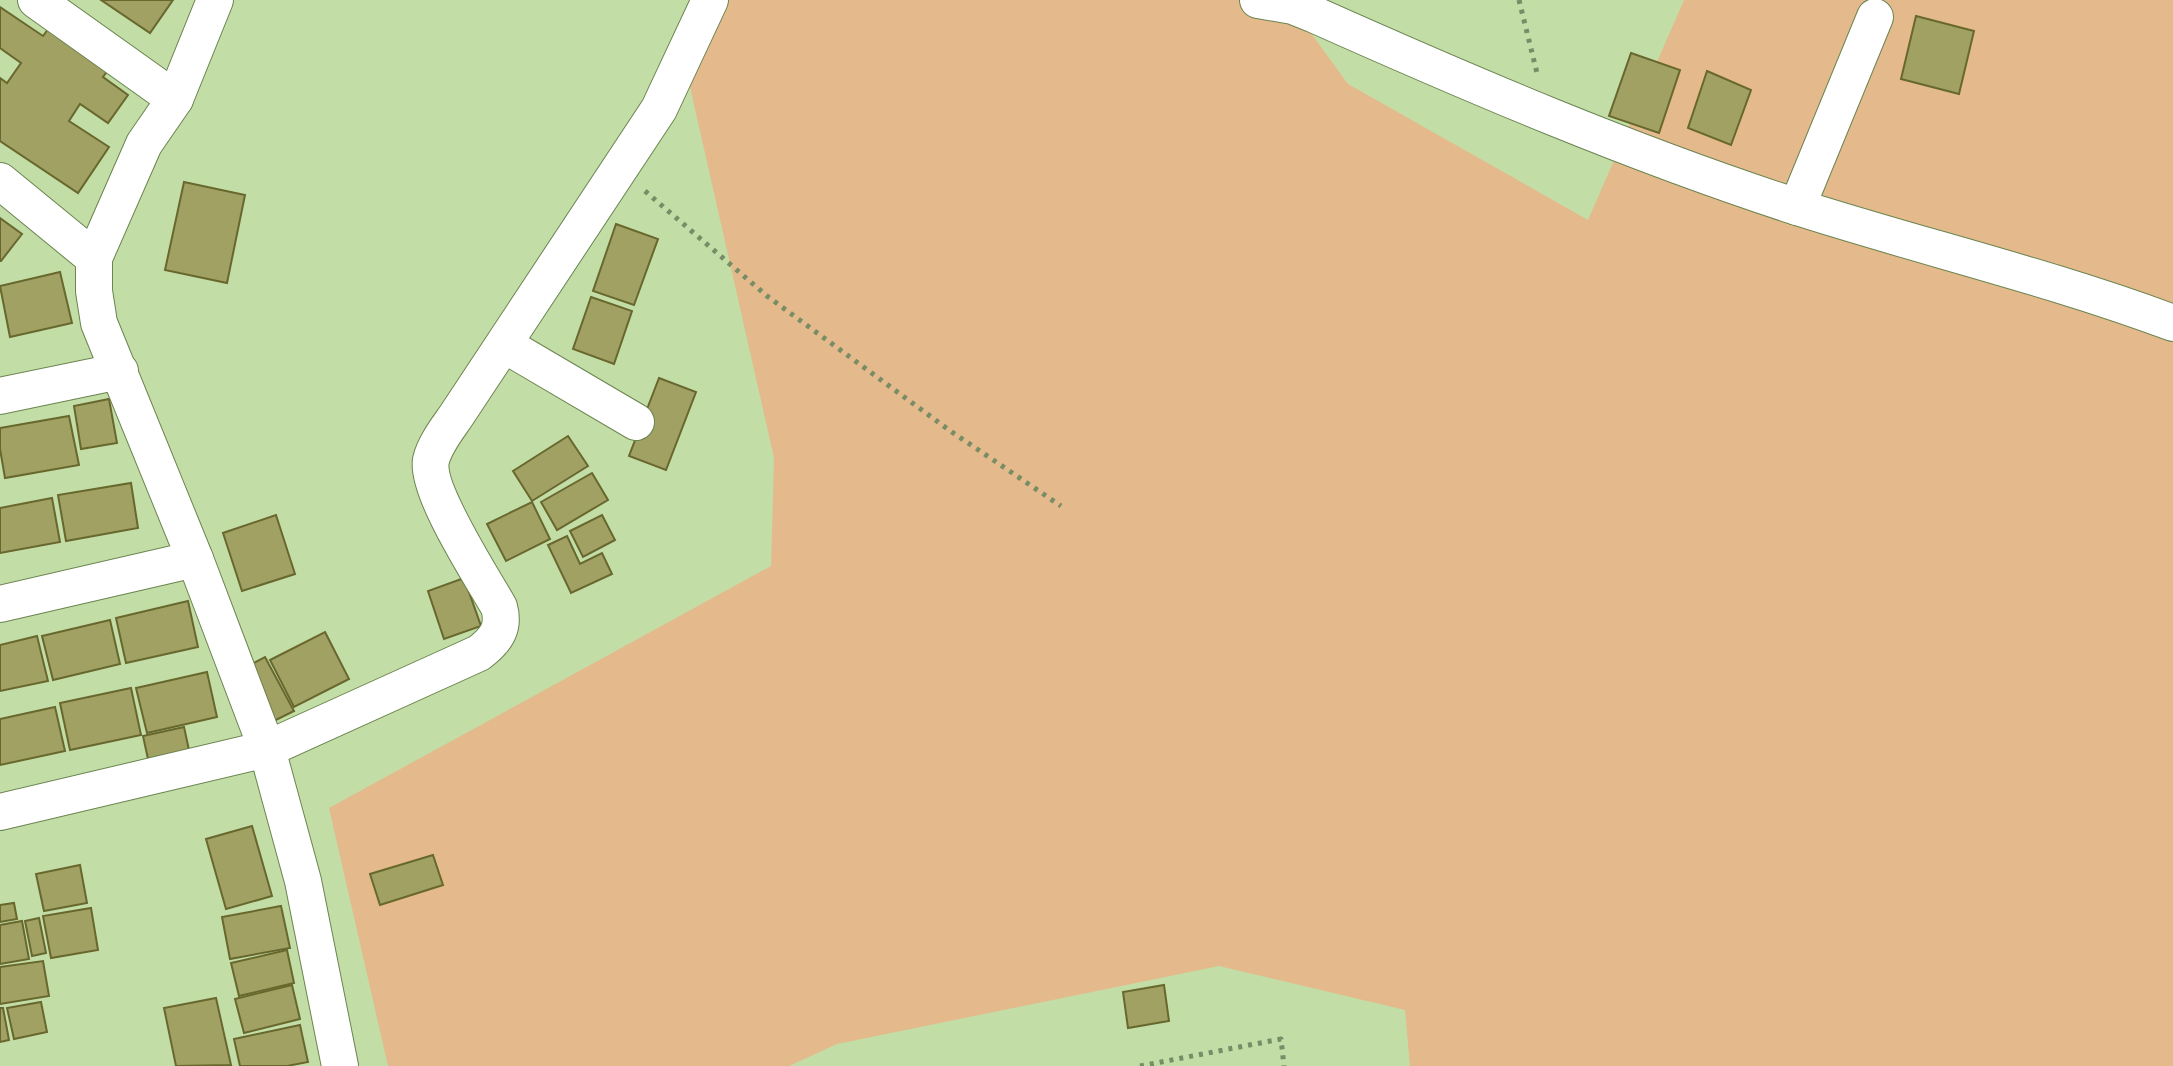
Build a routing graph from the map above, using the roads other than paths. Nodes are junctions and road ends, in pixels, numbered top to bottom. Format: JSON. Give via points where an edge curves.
{"nodes":[{"id":1,"x":36,"y":0,"type":"edge"},
{"id":2,"x":215,"y":0,"type":"edge"},
{"id":3,"x":710,"y":0,"type":"edge"},
{"id":4,"x":1258,"y":0,"type":"edge"},
{"id":5,"x":1875,"y":17,"type":"dead end"},
{"id":6,"x":175,"y":99,"type":"junction"},
{"id":7,"x":0,"y":181,"type":"edge"},
{"id":8,"x":1797,"y":207,"type":"junction"},
{"id":9,"x":94,"y":258,"type":"junction"},
{"id":10,"x":2173,"y":323,"type":"edge"},
{"id":11,"x":505,"y":345,"type":"junction"},
{"id":12,"x":120,"y":371,"type":"junction"},
{"id":13,"x":0,"y":396,"type":"edge"},
{"id":14,"x":636,"y":422,"type":"dead end"},
{"id":15,"x":195,"y":559,"type":"junction"},
{"id":16,"x":0,"y":604,"type":"edge"},
{"id":17,"x":267,"y":749,"type":"junction"},
{"id":18,"x":0,"y":812,"type":"edge"},
{"id":19,"x":340,"y":1066,"type":"edge"}],
"edges":[{"from":1,"to":6,"type":"street"},
{"from":2,"to":6,"type":"street"},
{"from":3,"to":11,"type":"street","via":[[659,109]]},
{"from":4,"to":8,"type":"street","via":[[1293,6],[1548,117]]},
{"from":5,"to":8,"type":"street"},
{"from":6,"to":9,"type":"street","via":[[144,144]]},
{"from":7,"to":9,"type":"street"},
{"from":8,"to":10,"type":"street"},
{"from":9,"to":12,"type":"street","via":[[99,323]]},
{"from":11,"to":14,"type":"street"},
{"from":11,"to":17,"type":"street","via":[[431,460],[437,495],[499,607],[502,618],[495,638],[479,653]]},
{"from":12,"to":13,"type":"street"},
{"from":12,"to":15,"type":"street"},
{"from":15,"to":16,"type":"street"},
{"from":15,"to":17,"type":"street"},
{"from":17,"to":18,"type":"street"},
{"from":17,"to":19,"type":"street","via":[[303,881]]}]}
